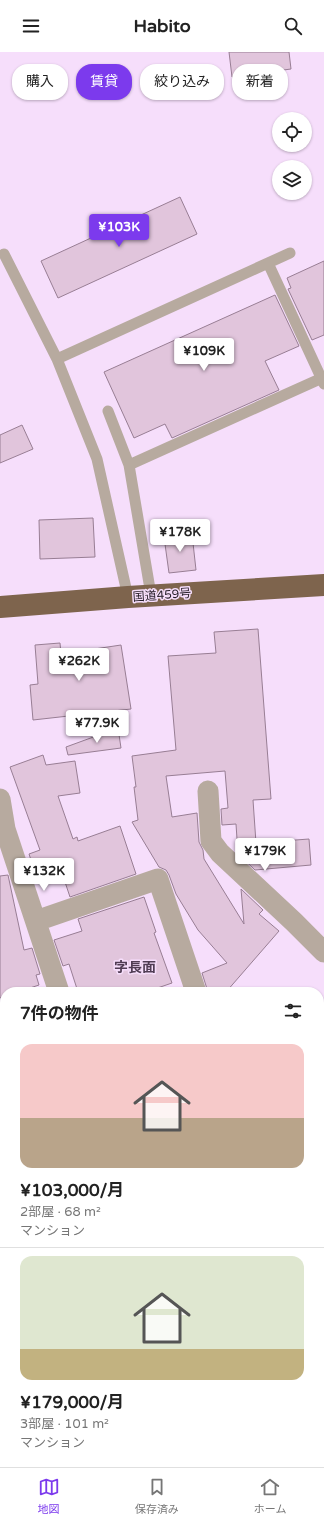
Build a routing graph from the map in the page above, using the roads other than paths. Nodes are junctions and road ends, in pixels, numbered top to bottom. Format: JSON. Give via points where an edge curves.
{"nodes":[{"id":1,"x":290,"y":253,"type":"dead end"},
{"id":2,"x":4,"y":254,"type":"dead end"},
{"id":3,"x":268,"y":263,"type":"junction"},
{"id":4,"x":57,"y":359,"type":"junction"},
{"id":5,"x":323,"y":381,"type":"edge"},
{"id":6,"x":108,"y":411,"type":"dead end"},
{"id":7,"x":128,"y":465,"type":"junction"},
{"id":8,"x":324,"y":585,"type":"edge"},
{"id":9,"x":151,"y":595,"type":"junction"},
{"id":10,"x":128,"y":597,"type":"junction"},
{"id":11,"x":0,"y":607,"type":"edge"},
{"id":12,"x":208,"y":791,"type":"dead end"},
{"id":13,"x":0,"y":799,"type":"edge"},
{"id":14,"x":36,"y":921,"type":"junction"},
{"id":15,"x":324,"y":952,"type":"edge"},
{"id":16,"x":57,"y":987,"type":"edge"},
{"id":17,"x":194,"y":987,"type":"edge"}],
"edges":[{"from":1,"to":3,"type":"lane"},
{"from":2,"to":4,"type":"lane"},
{"from":3,"to":4,"type":"lane"},
{"from":3,"to":5,"type":"lane"},
{"from":4,"to":10,"type":"lane","via":[[97,459]]},
{"from":5,"to":7,"type":"lane"},
{"from":6,"to":7,"type":"lane"},
{"from":7,"to":9,"type":"lane"},
{"from":8,"to":9,"type":"highway","name":"国道459号"},
{"from":9,"to":10,"type":"highway","name":"国道459号"},
{"from":10,"to":11,"type":"highway","name":"国道459号"},
{"from":12,"to":15,"type":"street","via":[[212,841],[220,853]]},
{"from":13,"to":14,"type":"street","via":[[6,829]]},
{"from":14,"to":16,"type":"street"},
{"from":14,"to":17,"type":"street","via":[[158,880]]}]}
